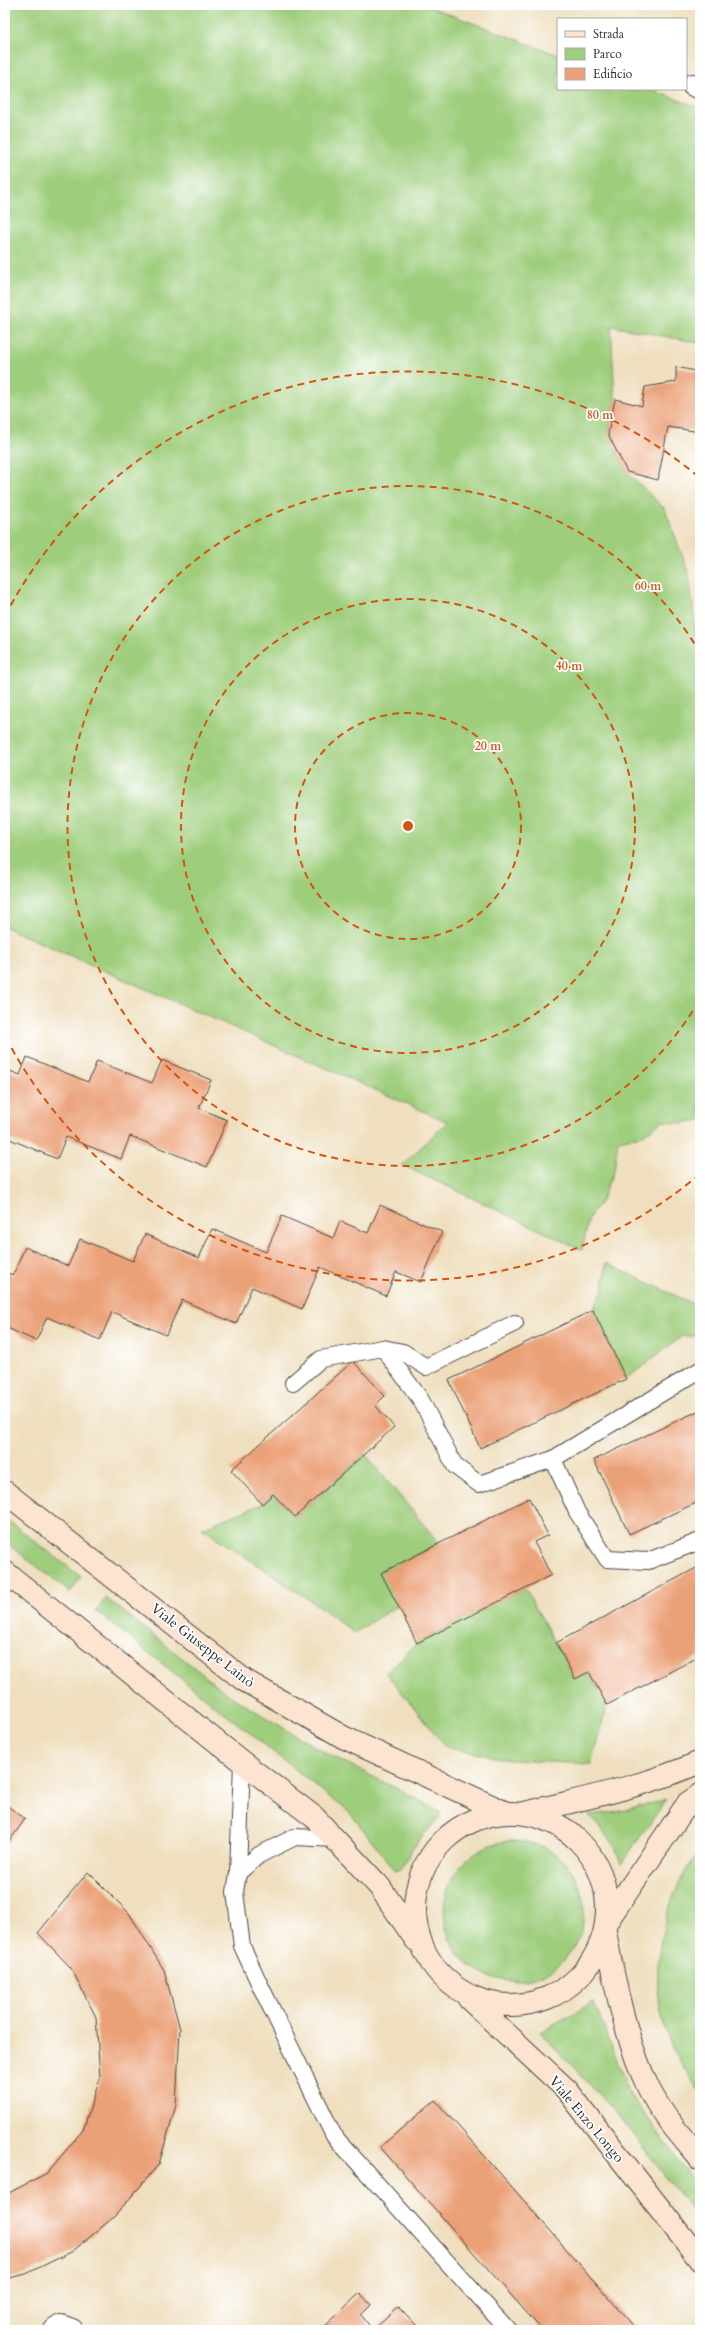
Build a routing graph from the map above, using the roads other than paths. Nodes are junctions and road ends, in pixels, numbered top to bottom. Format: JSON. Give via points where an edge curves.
{"nodes":[{"id":1,"x":515,"y":1323,"type":"dead end"},
{"id":2,"x":383,"y":1348,"type":"junction"},
{"id":3,"x":700,"y":1370,"type":"edge"},
{"id":4,"x":293,"y":1383,"type":"dead end"},
{"id":5,"x":553,"y":1459,"type":"junction"},
{"id":6,"x":5,"y":1492,"type":"edge"},
{"id":7,"x":700,"y":1541,"type":"edge"},
{"id":8,"x":5,"y":1572,"type":"edge"},
{"id":9,"x":242,"y":1762,"type":"junction"},
{"id":10,"x":700,"y":1762,"type":"edge"},
{"id":11,"x":700,"y":1795,"type":"edge"},
{"id":12,"x":514,"y":1813,"type":"junction"},
{"id":13,"x":336,"y":1839,"type":"junction"},
{"id":14,"x":238,"y":1873,"type":"junction"},
{"id":15,"x":606,"y":1926,"type":"junction"},
{"id":16,"x":432,"y":1964,"type":"junction"},
{"id":17,"x":461,"y":1991,"type":"junction"},
{"id":18,"x":700,"y":2159,"type":"edge"},
{"id":19,"x":700,"y":2260,"type":"edge"},
{"id":20,"x":55,"y":2330,"type":"edge"},
{"id":21,"x":72,"y":2330,"type":"edge"},
{"id":22,"x":508,"y":2330,"type":"edge"}],
"edges":[{"from":1,"to":2,"type":"lane","via":[[426,1367],[403,1352]]},
{"from":2,"to":4,"type":"lane","via":[[321,1359]]},
{"from":2,"to":5,"type":"lane","via":[[421,1400],[455,1466],[479,1484]]},
{"from":3,"to":5,"type":"lane"},
{"from":5,"to":7,"type":"lane","via":[[576,1512],[607,1559],[648,1561]]},
{"from":6,"to":12,"type":"main road","name":"Viale Giuseppe Lainò","via":[[244,1680],[343,1738]]},
{"from":8,"to":9,"type":"main road"},
{"from":9,"to":13,"type":"main road","via":[[314,1817]]},
{"from":9,"to":14,"type":"lane"},
{"from":10,"to":12,"type":"main road","via":[[614,1793]]},
{"from":11,"to":15,"type":"main road","via":[[688,1803]]},
{"from":12,"to":15,"type":"main road","name":"Viale Giuseppe Lainò","via":[[542,1817],[558,1825],[574,1836],[587,1850],[604,1884],[607,1902]]},
{"from":12,"to":16,"type":"main road","via":[[469,1822],[453,1832],[428,1859],[420,1876],[416,1894],[416,1924],[423,1948]]},
{"from":13,"to":14,"type":"lane","via":[[295,1836],[259,1855]]},
{"from":13,"to":16,"type":"main road","via":[[379,1886]]},
{"from":14,"to":22,"type":"lane","via":[[235,1892],[242,1946],[334,2136]]},
{"from":15,"to":17,"type":"main road","via":[[598,1951],[588,1968],[558,1994],[539,2002],[499,2005],[479,2000]]},
{"from":15,"to":18,"type":"main road","via":[[615,1983],[648,2087],[669,2121]]},
{"from":16,"to":17,"type":"main road"},
{"from":17,"to":19,"type":"main road","name":"Viale Enzo Longo","via":[[567,2090]]},
{"from":20,"to":21,"type":"street","via":[[61,2326]]}]}
